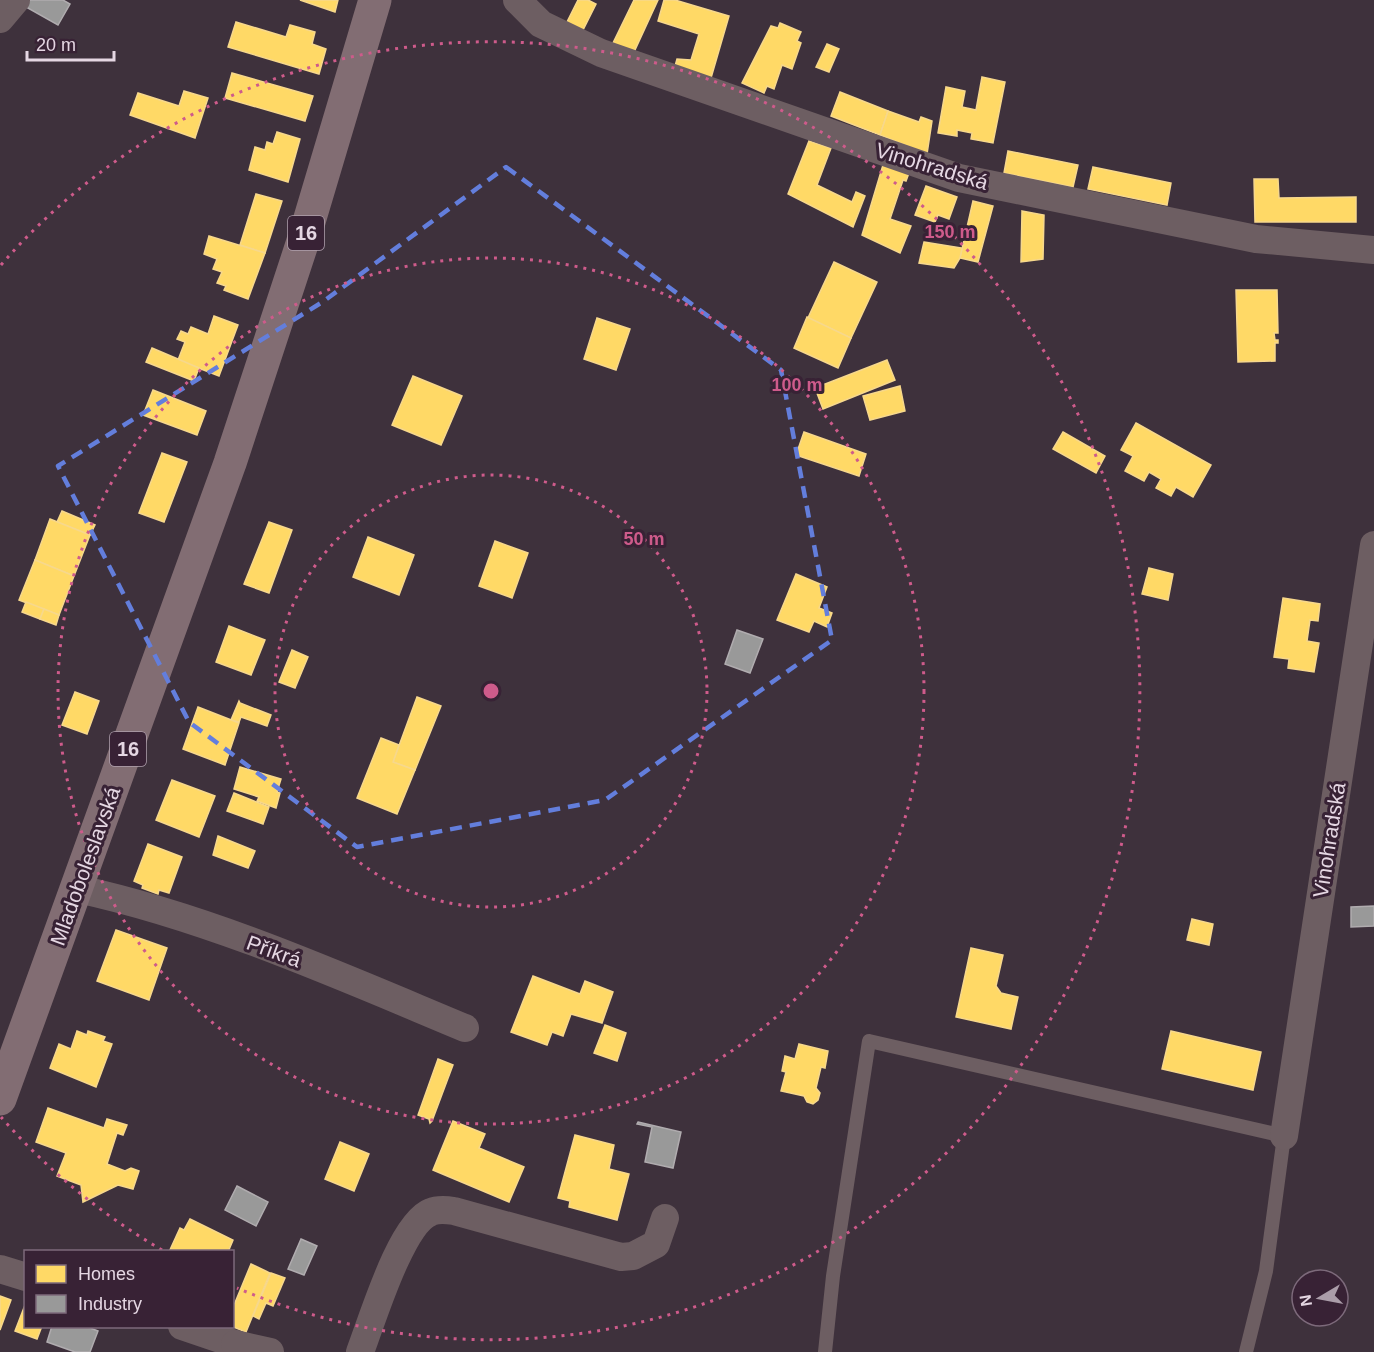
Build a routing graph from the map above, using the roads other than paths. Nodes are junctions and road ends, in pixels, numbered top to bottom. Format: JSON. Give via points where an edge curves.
{"nodes":[{"id":1,"x":16,"y":0,"type":"edge"},
{"id":2,"x":375,"y":0,"type":"edge"},
{"id":3,"x":517,"y":0,"type":"edge"},
{"id":4,"x":0,"y":20,"type":"edge"},
{"id":5,"x":1374,"y":250,"type":"edge"},
{"id":6,"x":1374,"y":545,"type":"edge"},
{"id":7,"x":78,"y":889,"type":"junction"},
{"id":8,"x":465,"y":1028,"type":"dead end"},
{"id":9,"x":0,"y":1099,"type":"edge"},
{"id":10,"x":1284,"y":1136,"type":"junction"},
{"id":11,"x":665,"y":1218,"type":"dead end"},
{"id":12,"x":0,"y":1269,"type":"edge"},
{"id":13,"x":24,"y":1276,"type":"edge"},
{"id":14,"x":187,"y":1328,"type":"edge"},
{"id":15,"x":233,"y":1348,"type":"edge"},
{"id":16,"x":270,"y":1352,"type":"edge"},
{"id":17,"x":360,"y":1352,"type":"edge"},
{"id":18,"x":825,"y":1352,"type":"edge"},
{"id":19,"x":1246,"y":1352,"type":"edge"}],
"edges":[{"from":1,"to":4,"type":"street"},
{"from":2,"to":7,"type":"main road","name":"Mladoboleslavská","number":"16","via":[[305,236],[231,464]]},
{"from":3,"to":5,"type":"street","name":"Vinohradská","via":[[541,24],[601,53],[959,178],[1256,238]]},
{"from":6,"to":10,"type":"street","name":"Vinohradská"},
{"from":7,"to":8,"type":"street","name":"Příkrá","via":[[200,924]]},
{"from":7,"to":9,"type":"main road","name":"Mladoboleslavská","number":"16"},
{"from":10,"to":18,"type":"lane","via":[[869,1041]]},
{"from":10,"to":19,"type":"lane","via":[[1266,1271]]},
{"from":11,"to":17,"type":"street","via":[[657,1244],[633,1256],[621,1257],[454,1211],[429,1212],[400,1247]]},
{"from":12,"to":13,"type":"street"},
{"from":14,"to":15,"type":"street"},
{"from":15,"to":16,"type":"street"}]}
